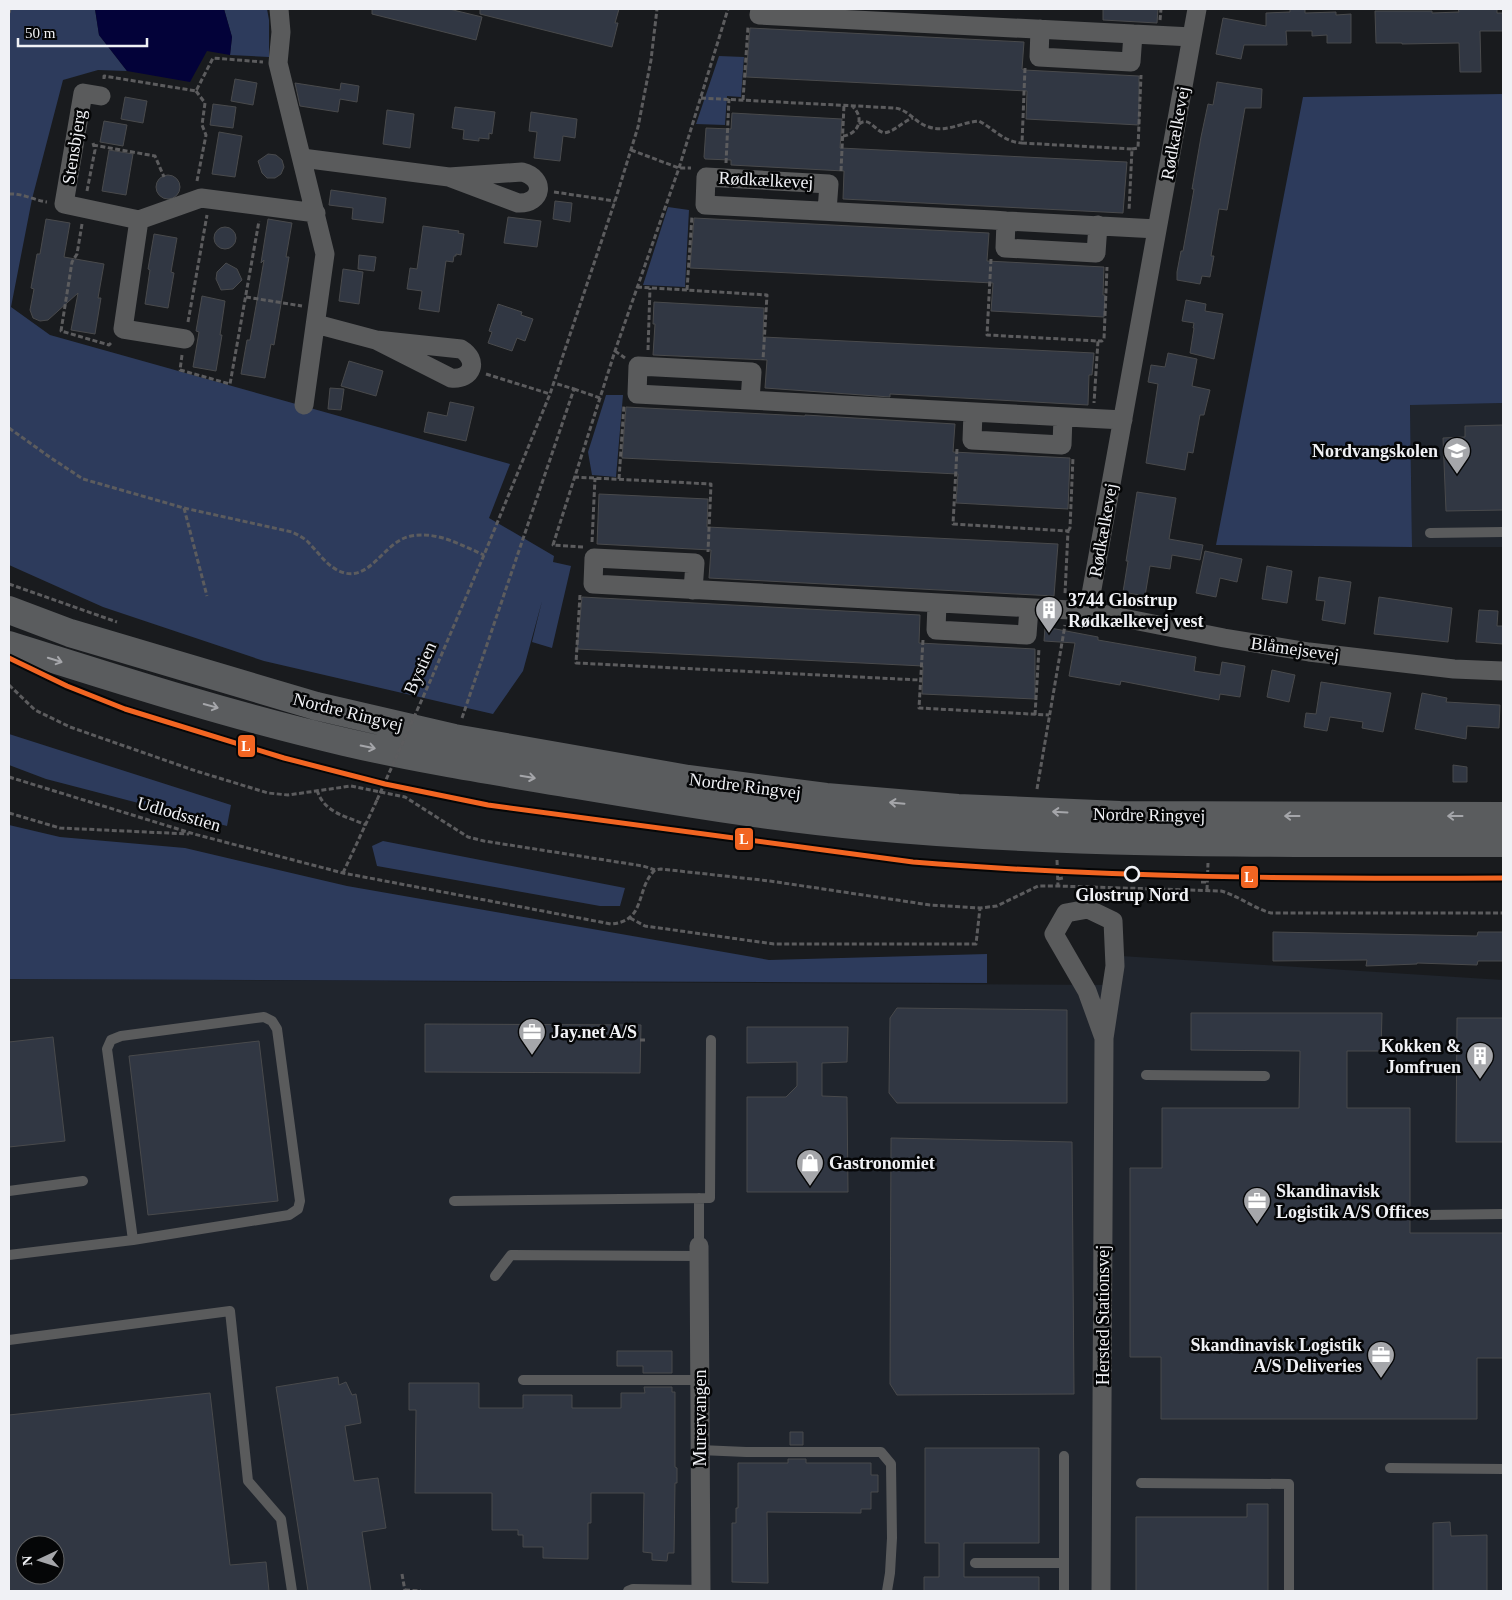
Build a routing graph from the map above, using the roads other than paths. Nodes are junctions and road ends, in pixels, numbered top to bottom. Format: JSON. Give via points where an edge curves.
{"nodes":[{"id":1,"x":279,"y":9,"type":"edge"},
{"id":2,"x":1197,"y":9,"type":"edge"},
{"id":3,"x":754,"y":13,"type":"edge"},
{"id":4,"x":883,"y":15,"type":"edge"},
{"id":5,"x":1040,"y":29,"type":"junction"},
{"id":6,"x":1133,"y":34,"type":"junction"},
{"id":7,"x":1192,"y":37,"type":"junction"},
{"id":8,"x":101,"y":96,"type":"road end"},
{"id":9,"x":302,"y":158,"type":"junction"},
{"id":10,"x":449,"y":177,"type":"junction"},
{"id":11,"x":828,"y":211,"type":"junction"},
{"id":12,"x":316,"y":213,"type":"junction"},
{"id":13,"x":139,"y":220,"type":"junction"},
{"id":14,"x":1006,"y":221,"type":"junction"},
{"id":15,"x":1098,"y":226,"type":"junction"},
{"id":16,"x":1157,"y":229,"type":"junction"},
{"id":17,"x":317,"y":316,"type":"junction"},
{"id":18,"x":185,"y":339,"type":"road end"},
{"id":19,"x":376,"y":340,"type":"junction"},
{"id":20,"x":750,"y":400,"type":"junction"},
{"id":21,"x":304,"y":405,"type":"dead end"},
{"id":22,"x":966,"y":412,"type":"junction"},
{"id":23,"x":1063,"y":417,"type":"junction"},
{"id":24,"x":1123,"y":420,"type":"junction"},
{"id":25,"x":1503,"y":532,"type":"edge"},
{"id":26,"x":1430,"y":533,"type":"dead end"},
{"id":27,"x":700,"y":590,"type":"junction"},
{"id":28,"x":931,"y":603,"type":"junction"},
{"id":29,"x":1028,"y":608,"type":"junction"},
{"id":30,"x":9,"y":610,"type":"edge"},
{"id":31,"x":1088,"y":611,"type":"junction"},
{"id":32,"x":9,"y":645,"type":"edge"},
{"id":33,"x":1503,"y":671,"type":"edge"},
{"id":34,"x":1503,"y":816,"type":"edge"},
{"id":35,"x":1503,"y":844,"type":"edge"},
{"id":36,"x":1104,"y":1038,"type":"junction"},
{"id":37,"x":711,"y":1040,"type":"dead end"},
{"id":38,"x":1146,"y":1075,"type":"dead end"},
{"id":39,"x":1265,"y":1076,"type":"dead end"},
{"id":40,"x":83,"y":1181,"type":"dead end"},
{"id":41,"x":9,"y":1191,"type":"edge"},
{"id":42,"x":699,"y":1198,"type":"junction"},
{"id":43,"x":454,"y":1201,"type":"dead end"},
{"id":44,"x":1503,"y":1214,"type":"edge"},
{"id":45,"x":1428,"y":1215,"type":"dead end"},
{"id":46,"x":133,"y":1240,"type":"junction"},
{"id":47,"x":699,"y":1251,"type":"junction"},
{"id":48,"x":9,"y":1254,"type":"edge"},
{"id":49,"x":495,"y":1276,"type":"dead end"},
{"id":50,"x":9,"y":1340,"type":"edge"},
{"id":51,"x":523,"y":1380,"type":"dead end"},
{"id":52,"x":700,"y":1380,"type":"junction"},
{"id":53,"x":700,"y":1450,"type":"junction"},
{"id":54,"x":1064,"y":1456,"type":"dead end"},
{"id":55,"x":1390,"y":1468,"type":"dead end"},
{"id":56,"x":1503,"y":1469,"type":"edge"},
{"id":57,"x":1141,"y":1483,"type":"dead end"},
{"id":58,"x":1064,"y":1562,"type":"junction"},
{"id":59,"x":975,"y":1563,"type":"dead end"},
{"id":60,"x":292,"y":1591,"type":"edge"},
{"id":61,"x":628,"y":1591,"type":"edge"},
{"id":62,"x":701,"y":1591,"type":"edge"},
{"id":63,"x":887,"y":1591,"type":"edge"},
{"id":64,"x":1064,"y":1591,"type":"edge"},
{"id":65,"x":1102,"y":1591,"type":"edge"},
{"id":66,"x":1289,"y":1591,"type":"edge"}],
"edges":[{"from":1,"to":9,"type":"street","via":[[278,63]]},
{"from":2,"to":7,"type":"street","name":"Rødkælkevej"},
{"from":3,"to":4,"type":"street"},
{"from":4,"to":5,"type":"street"},
{"from":5,"to":6,"type":"street"},
{"from":5,"to":6,"type":"street","via":[[1039,57],[1085,60],[1131,62]]},
{"from":6,"to":7,"type":"street"},
{"from":7,"to":16,"type":"street","name":"Rødkælkevej"},
{"from":8,"to":13,"type":"street","name":"Stensbjerg","via":[[83,93],[64,204]]},
{"from":9,"to":10,"type":"street"},
{"from":9,"to":12,"type":"street"},
{"from":10,"to":10,"type":"street","via":[[518,203],[535,199],[539,190],[531,174],[522,172]]},
{"from":11,"to":11,"type":"street","name":"Rødkælkevej","via":[[829,184],[706,177],[705,204]]},
{"from":11,"to":14,"type":"street","name":"Rødkælkevej"},
{"from":12,"to":13,"type":"street","via":[[205,198]]},
{"from":12,"to":17,"type":"street","via":[[325,254]]},
{"from":13,"to":18,"type":"street","via":[[122,329]]},
{"from":14,"to":15,"type":"street","name":"Rødkælkevej"},
{"from":14,"to":15,"type":"street","via":[[1005,248],[1096,253]]},
{"from":15,"to":16,"type":"street","name":"Rødkælkevej"},
{"from":16,"to":24,"type":"street","name":"Rødkælkevej"},
{"from":17,"to":19,"type":"street"},
{"from":17,"to":21,"type":"street"},
{"from":19,"to":19,"type":"street","via":[[451,378],[466,376],[471,369],[472,361],[461,349]]},
{"from":20,"to":20,"type":"street","via":[[752,372],[638,366],[636,394]]},
{"from":20,"to":22,"type":"street"},
{"from":22,"to":23,"type":"street"},
{"from":22,"to":23,"type":"street","via":[[972,440],[1062,445]]},
{"from":23,"to":24,"type":"street"},
{"from":24,"to":31,"type":"street","name":"Rødkælkevej"},
{"from":25,"to":26,"type":"lane"},
{"from":27,"to":27,"type":"street","via":[[695,563],[587,554],[592,584]]},
{"from":27,"to":28,"type":"street"},
{"from":28,"to":29,"type":"street"},
{"from":28,"to":29,"type":"street","via":[[936,630],[981,633],[1027,635]]},
{"from":29,"to":31,"type":"street"},
{"from":34,"to":30,"type":"main road","name":"Nordre Ringvej","one_way":true,"via":[[1120,815],[958,808],[826,797],[688,779],[454,738],[316,706],[70,633]]},
{"from":31,"to":33,"type":"street","name":"Blåmejsevej","via":[[1309,652],[1454,670]]},
{"from":32,"to":35,"type":"main road","name":"Nordre Ringvej","one_way":true,"via":[[162,693],[345,742],[455,765],[678,802],[862,826],[1103,841]]},
{"from":36,"to":36,"type":"street","name":"Hersted Stationsvej","via":[[1087,991],[1054,934],[1066,913],[1088,909],[1114,921],[1115,966]]},
{"from":36,"to":65,"type":"street","name":"Hersted Stationsvej"},
{"from":37,"to":42,"type":"lane","via":[[710,1198]]},
{"from":38,"to":39,"type":"lane"},
{"from":40,"to":41,"type":"lane"},
{"from":42,"to":43,"type":"lane"},
{"from":42,"to":47,"type":"lane"},
{"from":44,"to":45,"type":"lane"},
{"from":46,"to":46,"type":"lane","via":[[289,1216],[298,1209],[300,1201],[277,1029],[272,1021],[264,1017],[111,1040],[107,1049]]},
{"from":46,"to":48,"type":"lane"},
{"from":47,"to":49,"type":"lane","via":[[511,1255]]},
{"from":47,"to":52,"type":"street","name":"Murervangen"},
{"from":50,"to":60,"type":"lane","via":[[230,1310],[248,1481],[281,1519]]},
{"from":51,"to":52,"type":"lane"},
{"from":52,"to":53,"type":"street","name":"Murervangen"},
{"from":53,"to":62,"type":"street","name":"Murervangen"},
{"from":53,"to":63,"type":"lane","via":[[881,1452],[891,1464],[892,1538]]},
{"from":54,"to":58,"type":"lane"},
{"from":55,"to":56,"type":"lane"},
{"from":57,"to":66,"type":"lane","via":[[1289,1484]]},
{"from":58,"to":59,"type":"lane"},
{"from":58,"to":64,"type":"lane"},
{"from":61,"to":62,"type":"lane"}]}
